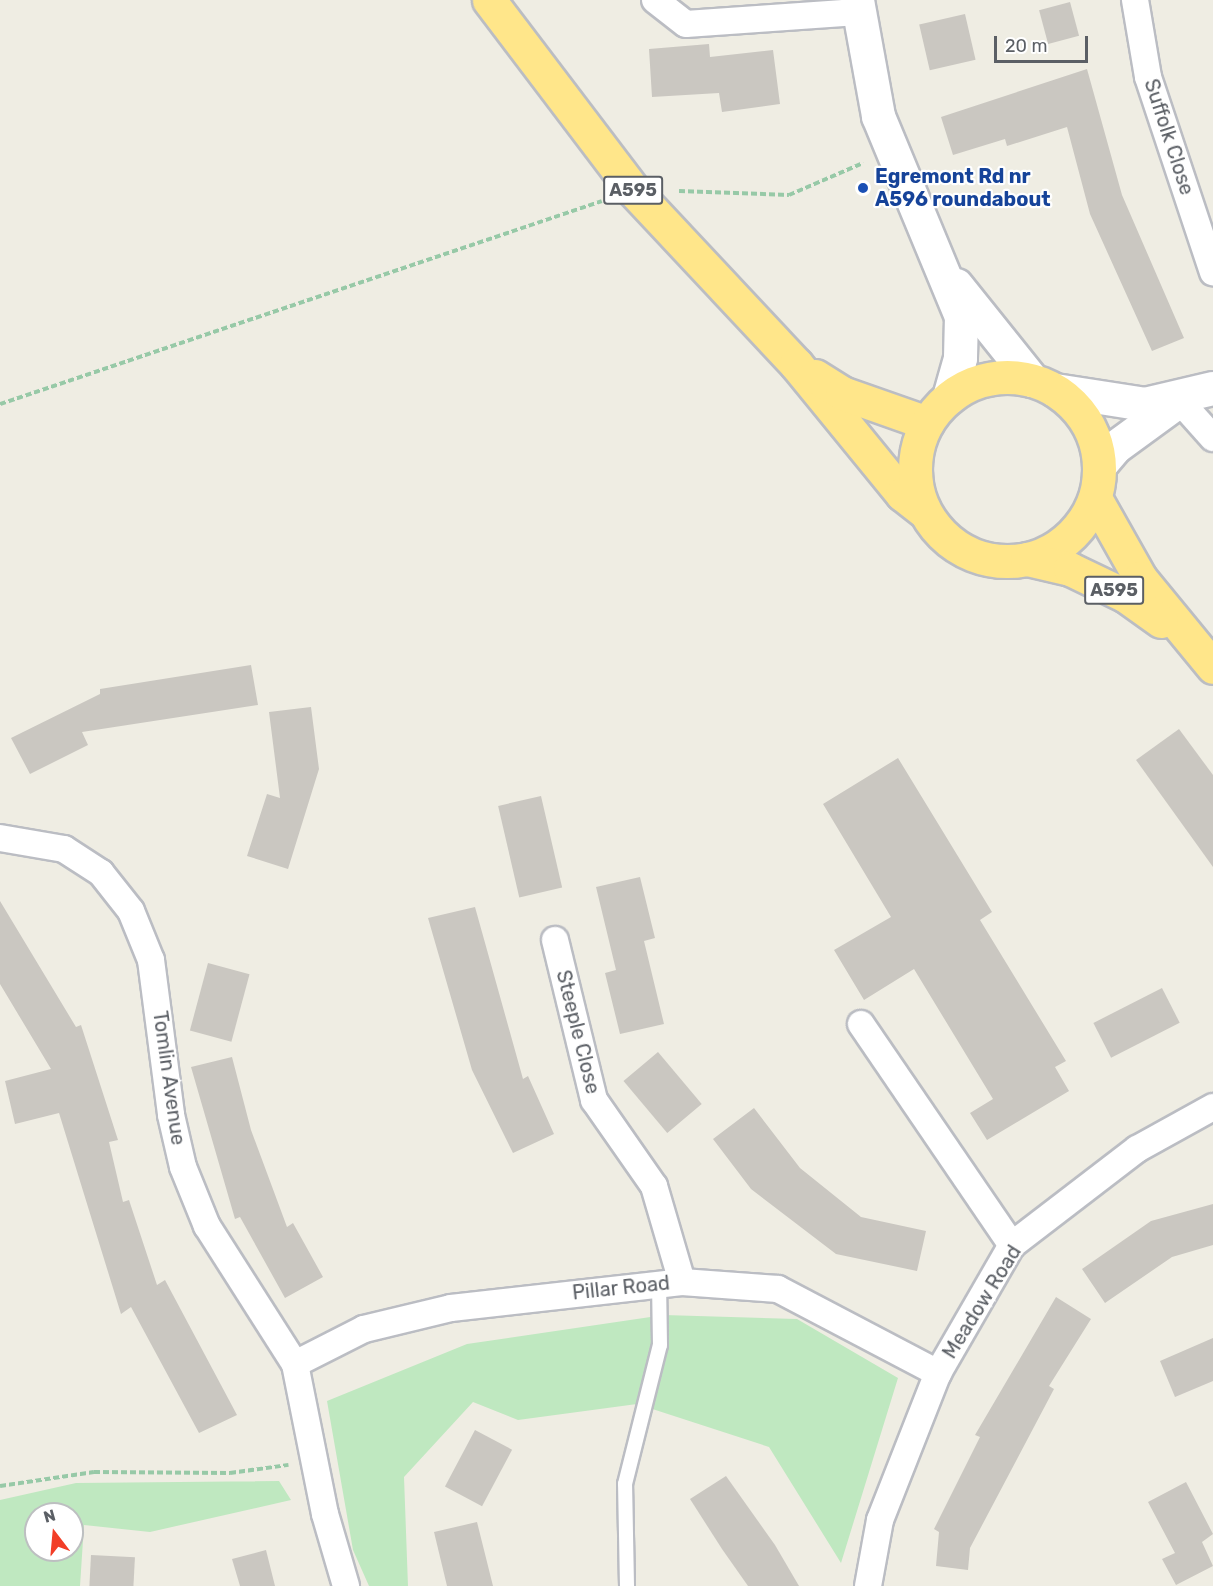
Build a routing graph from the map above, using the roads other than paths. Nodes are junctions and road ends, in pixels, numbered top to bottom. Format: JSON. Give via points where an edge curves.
{"nodes":[{"id":1,"x":489,"y":0,"type":"edge"},
{"id":2,"x":655,"y":0,"type":"edge"},
{"id":3,"x":1134,"y":0,"type":"edge"},
{"id":4,"x":858,"y":6,"type":"edge"},
{"id":5,"x":946,"y":272,"type":"junction"},
{"id":6,"x":1213,"y":272,"type":"edge"},
{"id":7,"x":796,"y":364,"type":"junction"},
{"id":8,"x":1044,"y":385,"type":"junction"},
{"id":9,"x":1213,"y":388,"type":"edge"},
{"id":10,"x":949,"y":397,"type":"junction"},
{"id":11,"x":1179,"y":400,"type":"junction"},
{"id":12,"x":927,"y":423,"type":"junction"},
{"id":13,"x":1213,"y":438,"type":"edge"},
{"id":14,"x":1099,"y":466,"type":"junction"},
{"id":15,"x":1095,"y":498,"type":"junction"},
{"id":16,"x":924,"y":511,"type":"junction"},
{"id":17,"x":1028,"y":560,"type":"junction"},
{"id":18,"x":1190,"y":641,"type":"junction"},
{"id":19,"x":1213,"y":667,"type":"edge"},
{"id":20,"x":0,"y":838,"type":"edge"},
{"id":21,"x":555,"y":940,"type":"dead end"},
{"id":22,"x":861,"y":1024,"type":"dead end"},
{"id":23,"x":1213,"y":1107,"type":"edge"},
{"id":24,"x":1012,"y":1245,"type":"junction"},
{"id":25,"x":670,"y":1283,"type":"junction"},
{"id":26,"x":295,"y":1364,"type":"junction"},
{"id":27,"x":938,"y":1373,"type":"junction"},
{"id":28,"x":346,"y":1586,"type":"edge"},
{"id":29,"x":627,"y":1586,"type":"edge"},
{"id":30,"x":868,"y":1586,"type":"edge"}],
"edges":[{"from":1,"to":7,"type":"highway","number":"A595","via":[[633,190]]},
{"from":2,"to":4,"type":"street","via":[[686,24]]},
{"from":3,"to":6,"type":"street","name":"Suffolk Close","via":[[1148,77]]},
{"from":4,"to":5,"type":"main road","via":[[868,81],[889,152]]},
{"from":5,"to":8,"type":"main road"},
{"from":5,"to":10,"type":"main road","via":[[955,293],[962,339]]},
{"from":7,"to":12,"type":"highway","number":"A595","via":[[842,393]]},
{"from":7,"to":16,"type":"highway","number":"A595","via":[[902,494]]},
{"from":8,"to":10,"type":"highway","via":[[980,380]]},
{"from":8,"to":11,"type":"main road","via":[[1144,404]]},
{"from":8,"to":14,"type":"highway","number":"A595","via":[[1086,422]]},
{"from":9,"to":11,"type":"main road"},
{"from":10,"to":12,"type":"highway"},
{"from":11,"to":13,"type":"street"},
{"from":11,"to":14,"type":"main road","via":[[1115,447]]},
{"from":12,"to":16,"type":"highway","via":[[915,457]]},
{"from":14,"to":15,"type":"highway","number":"A595"},
{"from":15,"to":17,"type":"highway","number":"A595","via":[[1069,538]]},
{"from":15,"to":18,"type":"highway","number":"A595","via":[[1140,578]]},
{"from":16,"to":17,"type":"highway","number":"A595","via":[[960,549],[993,561]]},
{"from":17,"to":18,"type":"highway","number":"A595","via":[[1070,569],[1126,596]]},
{"from":18,"to":19,"type":"highway","number":"A595"},
{"from":20,"to":26,"type":"street","name":"Tomlin Avenue","via":[[64,849],[101,873],[132,911],[151,960],[183,1167],[207,1226]]},
{"from":21,"to":25,"type":"street","name":"Steeple Close","via":[[594,1100],[654,1186]]},
{"from":22,"to":24,"type":"street"},
{"from":23,"to":24,"type":"street","name":"Meadow Road","via":[[1137,1149]]},
{"from":24,"to":27,"type":"street","name":"Meadow Road"},
{"from":25,"to":26,"type":"street","name":"Pillar Road","via":[[408,1317],[364,1329]]},
{"from":25,"to":27,"type":"street","name":"Pillar Road","via":[[778,1289]]},
{"from":25,"to":29,"type":"lane","via":[[660,1345],[625,1484]]},
{"from":26,"to":28,"type":"street","name":"Tomlin Avenue"},
{"from":27,"to":30,"type":"street","name":"Meadow Road","via":[[880,1520]]}]}
